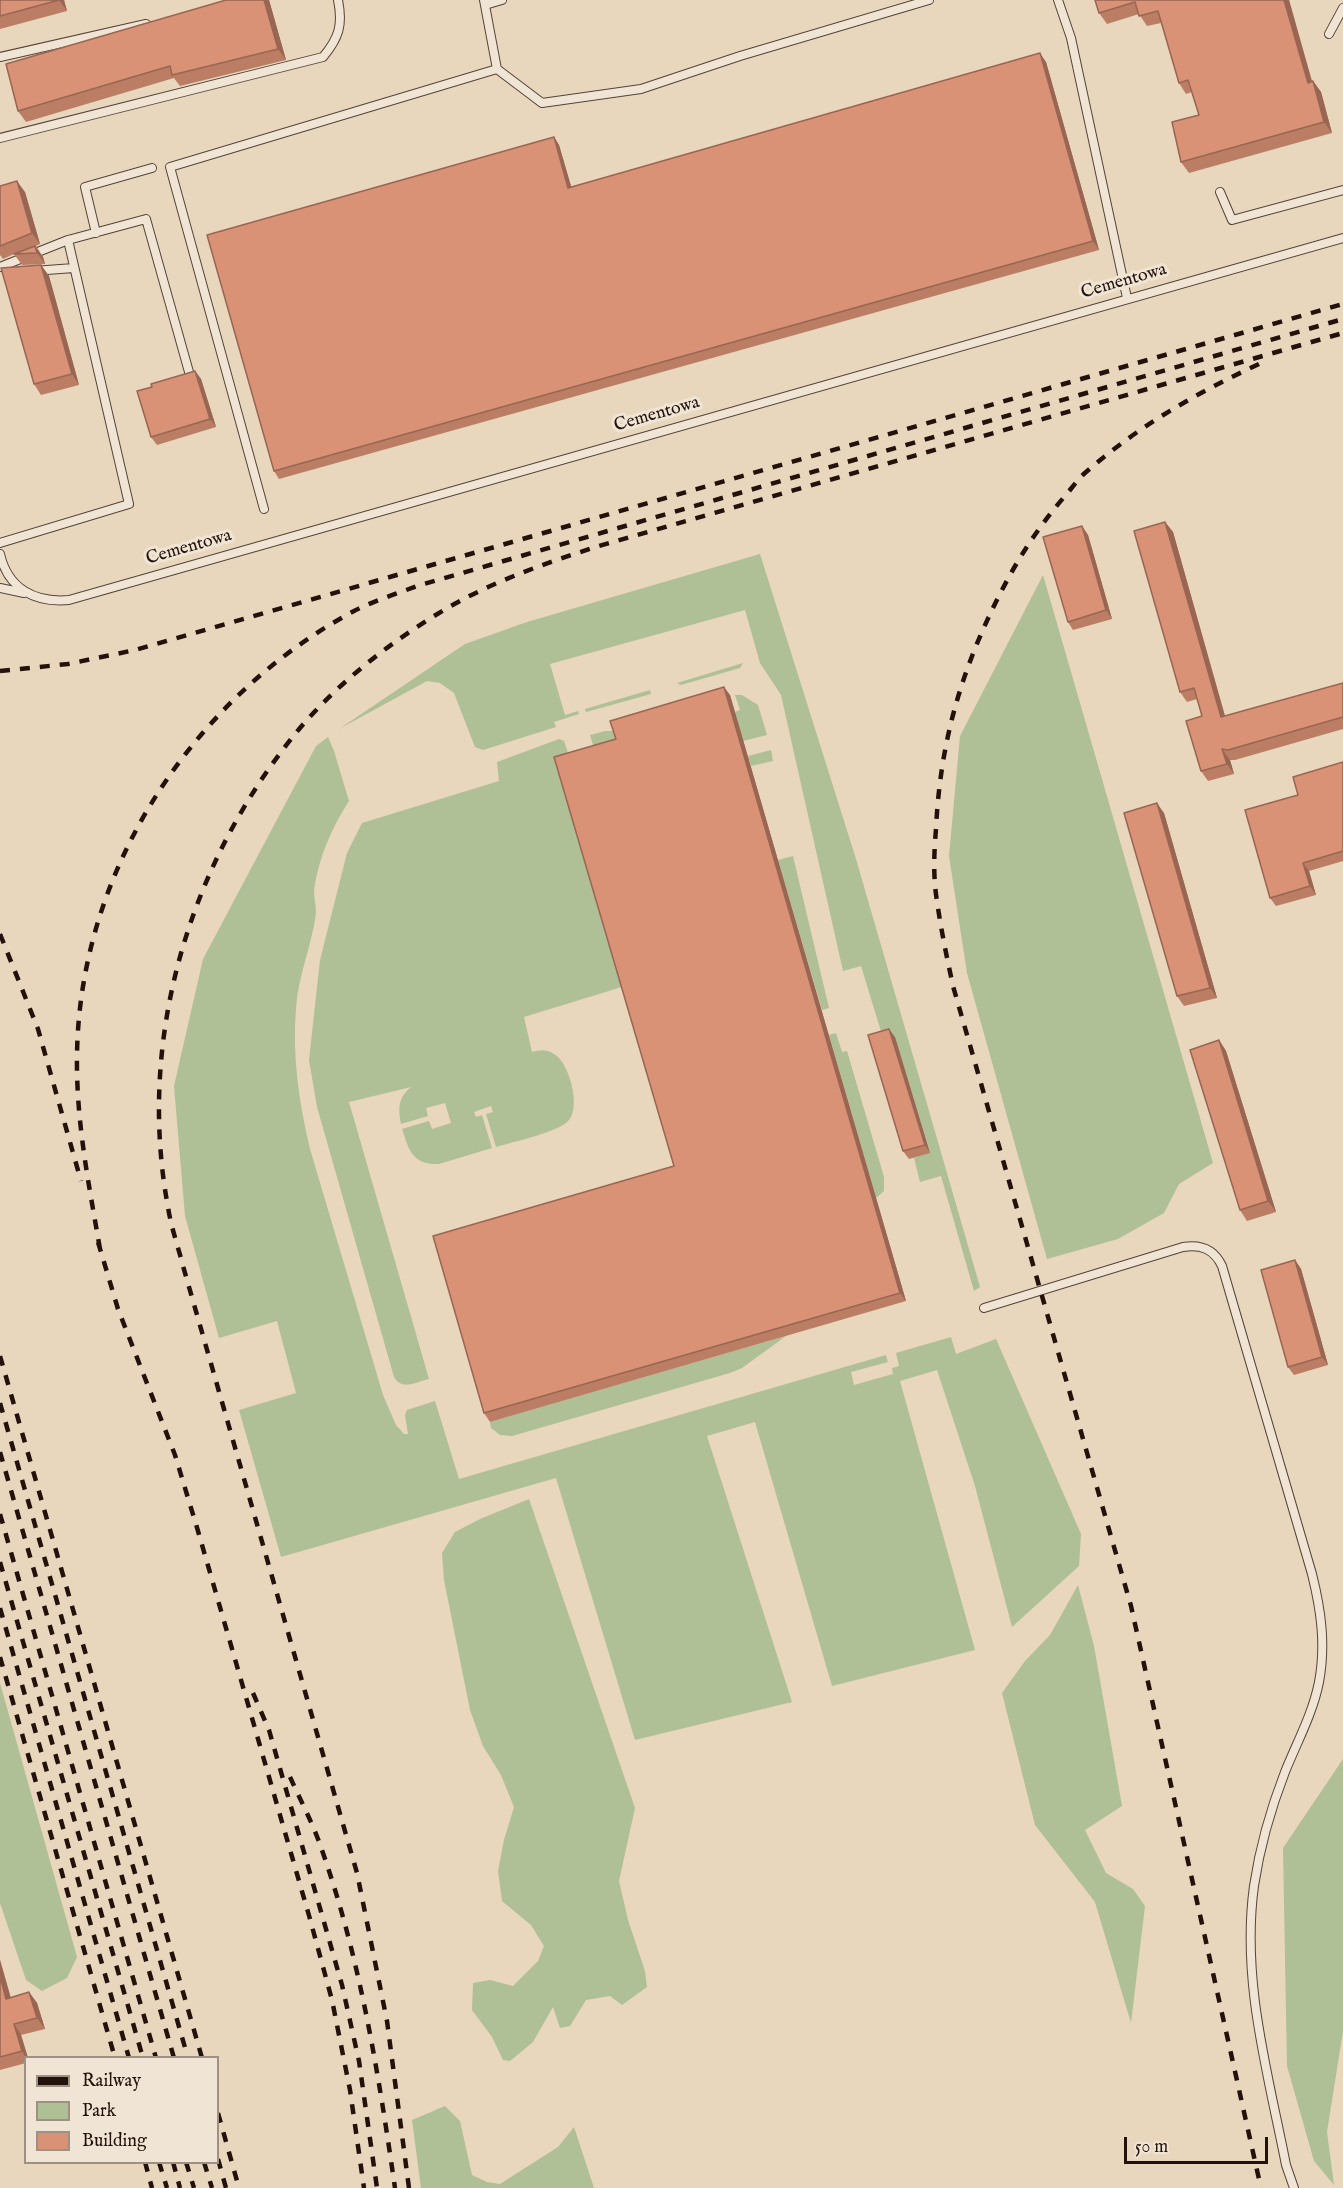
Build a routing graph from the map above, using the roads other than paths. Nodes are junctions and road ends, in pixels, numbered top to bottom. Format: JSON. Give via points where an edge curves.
{"nodes":[{"id":1,"x":338,"y":0,"type":"edge"},
{"id":2,"x":502,"y":0,"type":"edge"},
{"id":3,"x":929,"y":0,"type":"edge"},
{"id":4,"x":1058,"y":0,"type":"edge"},
{"id":5,"x":484,"y":2,"type":"edge"},
{"id":6,"x":898,"y":4,"type":"edge"},
{"id":7,"x":1343,"y":8,"type":"edge"},
{"id":8,"x":158,"y":21,"type":"edge"},
{"id":9,"x":1329,"y":34,"type":"dead end"},
{"id":10,"x":0,"y":57,"type":"edge"},
{"id":11,"x":497,"y":69,"type":"junction"},
{"id":12,"x":0,"y":138,"type":"edge"},
{"id":13,"x":152,"y":168,"type":"dead end"},
{"id":14,"x":1343,"y":190,"type":"edge"},
{"id":15,"x":1220,"y":192,"type":"dead end"},
{"id":16,"x":96,"y":233,"type":"junction"},
{"id":17,"x":1343,"y":238,"type":"edge"},
{"id":18,"x":68,"y":240,"type":"junction"},
{"id":19,"x":0,"y":267,"type":"edge"},
{"id":20,"x":74,"y":268,"type":"junction"},
{"id":21,"x":21,"y":271,"type":"edge"},
{"id":22,"x":10,"y":272,"type":"edge"},
{"id":23,"x":0,"y":273,"type":"edge"},
{"id":24,"x":1126,"y":298,"type":"junction"},
{"id":25,"x":189,"y":372,"type":"edge"},
{"id":26,"x":264,"y":508,"type":"dead end"},
{"id":27,"x":0,"y":543,"type":"edge"},
{"id":28,"x":0,"y":554,"type":"edge"},
{"id":29,"x":0,"y":588,"type":"edge"},
{"id":30,"x":25,"y":593,"type":"junction"},
{"id":31,"x":984,"y":1308,"type":"dead end"},
{"id":32,"x":1294,"y":2188,"type":"edge"}],
"edges":[{"from":1,"to":12,"type":"lane","via":[[341,22],[334,43],[323,57]]},
{"from":2,"to":5,"type":"lane"},
{"from":3,"to":6,"type":"lane"},
{"from":4,"to":24,"type":"lane","via":[[1071,38]]},
{"from":5,"to":11,"type":"lane"},
{"from":6,"to":11,"type":"lane","via":[[641,89],[542,103]]},
{"from":7,"to":9,"type":"lane"},
{"from":8,"to":10,"type":"lane"},
{"from":11,"to":26,"type":"lane","via":[[170,167]]},
{"from":13,"to":16,"type":"lane","via":[[85,187]]},
{"from":14,"to":15,"type":"lane","via":[[1232,220]]},
{"from":16,"to":18,"type":"lane"},
{"from":16,"to":25,"type":"lane","via":[[146,219]]},
{"from":17,"to":24,"type":"lane","name":"Cementowa"},
{"from":18,"to":19,"type":"lane"},
{"from":18,"to":20,"type":"lane"},
{"from":20,"to":21,"type":"lane"},
{"from":20,"to":27,"type":"lane","via":[[129,504]]},
{"from":22,"to":23,"type":"lane"},
{"from":24,"to":30,"type":"lane","name":"Cementowa","via":[[69,600],[42,600]]},
{"from":28,"to":30,"type":"lane","via":[[12,580]]},
{"from":29,"to":30,"type":"lane","name":"Cementowa"},
{"from":31,"to":32,"type":"lane","via":[[1183,1247],[1209,1250],[1222,1266],[1312,1574],[1323,1636],[1316,1697],[1265,1832],[1251,1913],[1251,1971],[1257,2019]]}]}
